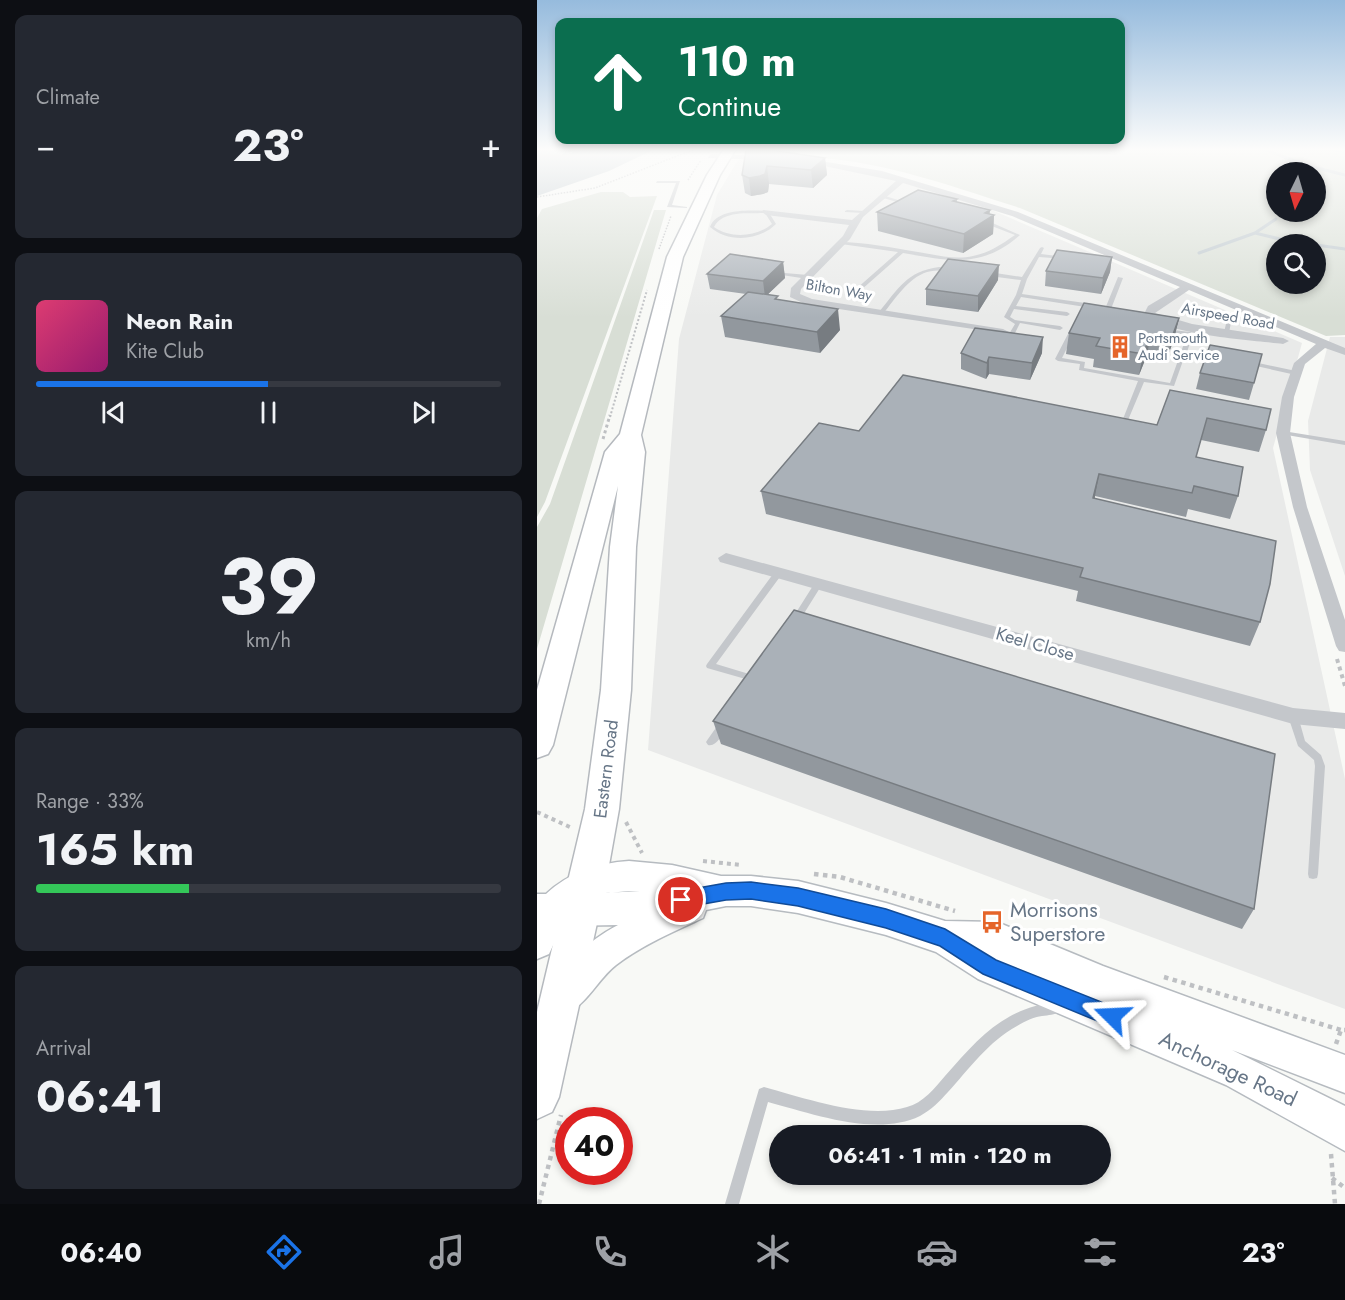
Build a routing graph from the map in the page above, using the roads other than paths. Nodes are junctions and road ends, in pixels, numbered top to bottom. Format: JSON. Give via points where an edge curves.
{"nodes":[{"id":1,"x":669,"y":205,"type":"edge"},
{"id":2,"x":700,"y":205,"type":"edge"},
{"id":3,"x":871,"y":205,"type":"edge"},
{"id":4,"x":984,"y":205,"type":"edge"},
{"id":5,"x":680,"y":207,"type":"joint"},
{"id":6,"x":847,"y":211,"type":"dead end"},
{"id":7,"x":766,"y":212,"type":"junction"},
{"id":8,"x":864,"y":212,"type":"junction"},
{"id":9,"x":976,"y":219,"type":"edge"},
{"id":10,"x":854,"y":223,"type":"junction"},
{"id":11,"x":841,"y":243,"type":"junction"},
{"id":12,"x":1042,"y":248,"type":"dead end"},
{"id":13,"x":902,"y":251,"type":"junction"},
{"id":14,"x":666,"y":255,"type":"junction"},
{"id":15,"x":1038,"y":255,"type":"junction"},
{"id":16,"x":1068,"y":259,"type":"edge"},
{"id":17,"x":964,"y":270,"type":"edge"},
{"id":18,"x":764,"y":271,"type":"edge"},
{"id":19,"x":985,"y":273,"type":"edge"},
{"id":20,"x":808,"y":277,"type":"junction"},
{"id":21,"x":1120,"y":278,"type":"dead end"},
{"id":22,"x":1025,"y":279,"type":"junction"},
{"id":23,"x":1189,"y":286,"type":"junction"},
{"id":24,"x":1020,"y":295,"type":"junction"},
{"id":25,"x":850,"y":297,"type":"dead end"},
{"id":26,"x":1013,"y":307,"type":"junction"},
{"id":27,"x":1108,"y":309,"type":"junction"},
{"id":28,"x":1117,"y":310,"type":"edge"},
{"id":29,"x":1205,"y":312,"type":"dead end"},
{"id":30,"x":881,"y":313,"type":"junction"},
{"id":31,"x":1067,"y":315,"type":"dead end"},
{"id":32,"x":1016,"y":321,"type":"junction"},
{"id":33,"x":1171,"y":326,"type":"junction"},
{"id":34,"x":1074,"y":327,"type":"edge"},
{"id":35,"x":1060,"y":328,"type":"dead end"},
{"id":36,"x":1158,"y":329,"type":"edge"},
{"id":37,"x":1003,"y":332,"type":"edge"},
{"id":38,"x":1227,"y":332,"type":"junction"},
{"id":39,"x":1024,"y":339,"type":"edge"},
{"id":40,"x":1283,"y":341,"type":"dead end"},
{"id":41,"x":1324,"y":343,"type":"junction"},
{"id":42,"x":1183,"y":352,"type":"junction"},
{"id":43,"x":1345,"y":352,"type":"edge"},
{"id":44,"x":1226,"y":360,"type":"edge"},
{"id":45,"x":1237,"y":361,"type":"edge"},
{"id":46,"x":1296,"y":373,"type":"junction"},
{"id":47,"x":1142,"y":380,"type":"junction"},
{"id":48,"x":1124,"y":424,"type":"edge"},
{"id":49,"x":1283,"y":433,"type":"junction"},
{"id":50,"x":630,"y":435,"type":"junction"},
{"id":51,"x":1345,"y":443,"type":"edge"},
{"id":52,"x":726,"y":558,"type":"dead end"},
{"id":53,"x":779,"y":572,"type":"junction"},
{"id":54,"x":819,"y":584,"type":"junction"},
{"id":55,"x":788,"y":631,"type":"edge"},
{"id":56,"x":1345,"y":646,"type":"edge"},
{"id":57,"x":762,"y":669,"type":"edge"},
{"id":58,"x":756,"y":679,"type":"junction"},
{"id":59,"x":750,"y":688,"type":"edge"},
{"id":60,"x":731,"y":715,"type":"edge"},
{"id":61,"x":1293,"y":716,"type":"junction"},
{"id":62,"x":1345,"y":721,"type":"edge"},
{"id":63,"x":711,"y":742,"type":"dead end"},
{"id":64,"x":537,"y":745,"type":"edge"},
{"id":65,"x":1313,"y":873,"type":"dead end"},
{"id":66,"x":726,"y":891,"type":"junction"},
{"id":67,"x":565,"y":903,"type":"edge"},
{"id":68,"x":945,"y":938,"type":"junction"},
{"id":69,"x":537,"y":942,"type":"edge"},
{"id":70,"x":1089,"y":1008,"type":"junction"},
{"id":71,"x":559,"y":1011,"type":"junction"},
{"id":72,"x":1345,"y":1074,"type":"edge"},
{"id":73,"x":550,"y":1101,"type":"edge"},
{"id":74,"x":1345,"y":1131,"type":"edge"},
{"id":75,"x":732,"y":1204,"type":"edge"}],
"edges":[{"from":1,"to":5,"type":"lane"},
{"from":2,"to":14,"type":"main road","name":"Eastern Road","via":[[685,243]]},
{"from":3,"to":8,"type":"street","name":"Bilton Way"},
{"from":4,"to":23,"type":"street","via":[[1032,220]]},
{"from":5,"to":14,"type":"main road","name":"Eastern Road","via":[[673,243]]},
{"from":6,"to":8,"type":"lane"},
{"from":7,"to":7,"type":"lane","via":[[774,224],[762,233],[733,236],[712,227],[730,213]]},
{"from":7,"to":10,"type":"street"},
{"from":8,"to":10,"type":"street","name":"Bilton Way"},
{"from":9,"to":13,"type":"lane","via":[[1018,235],[972,260]]},
{"from":10,"to":11,"type":"street","name":"Bilton Way"},
{"from":11,"to":13,"type":"lane"},
{"from":11,"to":20,"type":"street","name":"Bilton Way"},
{"from":12,"to":15,"type":"lane"},
{"from":13,"to":25,"type":"lane"},
{"from":14,"to":50,"type":"main road","name":"Eastern Road"},
{"from":15,"to":16,"type":"lane"},
{"from":15,"to":22,"type":"lane"},
{"from":17,"to":30,"type":"lane","via":[[919,271]]},
{"from":18,"to":20,"type":"lane"},
{"from":19,"to":22,"type":"lane"},
{"from":20,"to":30,"type":"street","name":"Bilton Way","via":[[791,300]]},
{"from":21,"to":27,"type":"lane"},
{"from":22,"to":24,"type":"lane"},
{"from":23,"to":33,"type":"street","name":"Airspeed Road","via":[[1146,314]]},
{"from":23,"to":41,"type":"street"},
{"from":24,"to":26,"type":"lane"},
{"from":24,"to":27,"type":"lane"},
{"from":26,"to":31,"type":"lane"},
{"from":26,"to":32,"type":"lane","via":[[1007,317]]},
{"from":27,"to":28,"type":"lane"},
{"from":29,"to":38,"type":"lane","via":[[1229,323]]},
{"from":30,"to":37,"type":"street","name":"Bilton Way"},
{"from":32,"to":35,"type":"lane"},
{"from":32,"to":39,"type":"lane","via":[[1012,334]]},
{"from":33,"to":36,"type":"lane"},
{"from":33,"to":38,"type":"street","name":"Airspeed Road"},
{"from":33,"to":42,"type":"lane","via":[[1190,334]]},
{"from":34,"to":47,"type":"lane","via":[[1058,359],[1083,363],[1081,369]]},
{"from":38,"to":40,"type":"street","name":"Airspeed Road"},
{"from":41,"to":43,"type":"street"},
{"from":41,"to":46,"type":"street","via":[[1304,358]]},
{"from":42,"to":44,"type":"lane"},
{"from":42,"to":47,"type":"lane","via":[[1172,385]]},
{"from":45,"to":46,"type":"lane"},
{"from":46,"to":49,"type":"street"},
{"from":47,"to":48,"type":"lane"},
{"from":49,"to":51,"type":"lane"},
{"from":49,"to":56,"type":"street","via":[[1300,507]]},
{"from":50,"to":64,"type":"main road","name":"Eastern Road","via":[[616,453]]},
{"from":50,"to":67,"type":"main road","name":"Eastern Road","via":[[634,452],[623,547],[616,690],[602,809]]},
{"from":52,"to":53,"type":"street","name":"Keel Close"},
{"from":53,"to":54,"type":"street","name":"Keel Close"},
{"from":53,"to":58,"type":"lane","via":[[710,666]]},
{"from":54,"to":55,"type":"lane"},
{"from":54,"to":61,"type":"street","name":"Keel Close"},
{"from":57,"to":58,"type":"lane"},
{"from":58,"to":59,"type":"lane"},
{"from":60,"to":63,"type":"lane"},
{"from":61,"to":62,"type":"street","name":"Keel Close"},
{"from":61,"to":65,"type":"lane","via":[[1301,743],[1318,758],[1320,766]]},
{"from":66,"to":67,"type":"street","via":[[636,908]]},
{"from":66,"to":68,"type":"street","name":"Anchorage Road","via":[[798,897],[886,918]]},
{"from":66,"to":71,"type":"street","via":[[620,943],[581,975]]},
{"from":67,"to":69,"type":"street"},
{"from":67,"to":71,"type":"main road","name":"Eastern Road"},
{"from":68,"to":70,"type":"street","name":"Anchorage Road","via":[[990,968]]},
{"from":68,"to":72,"type":"street","name":"Anchorage Road","via":[[997,939]]},
{"from":70,"to":74,"type":"street","name":"Anchorage Road","via":[[1239,1072],[1332,1120]]},
{"from":70,"to":75,"type":"lane","via":[[1023,1014],[982,1044],[936,1098],[917,1111],[900,1116],[876,1118],[764,1094]]},
{"from":71,"to":73,"type":"main road","name":"Eastern Road"}]}
